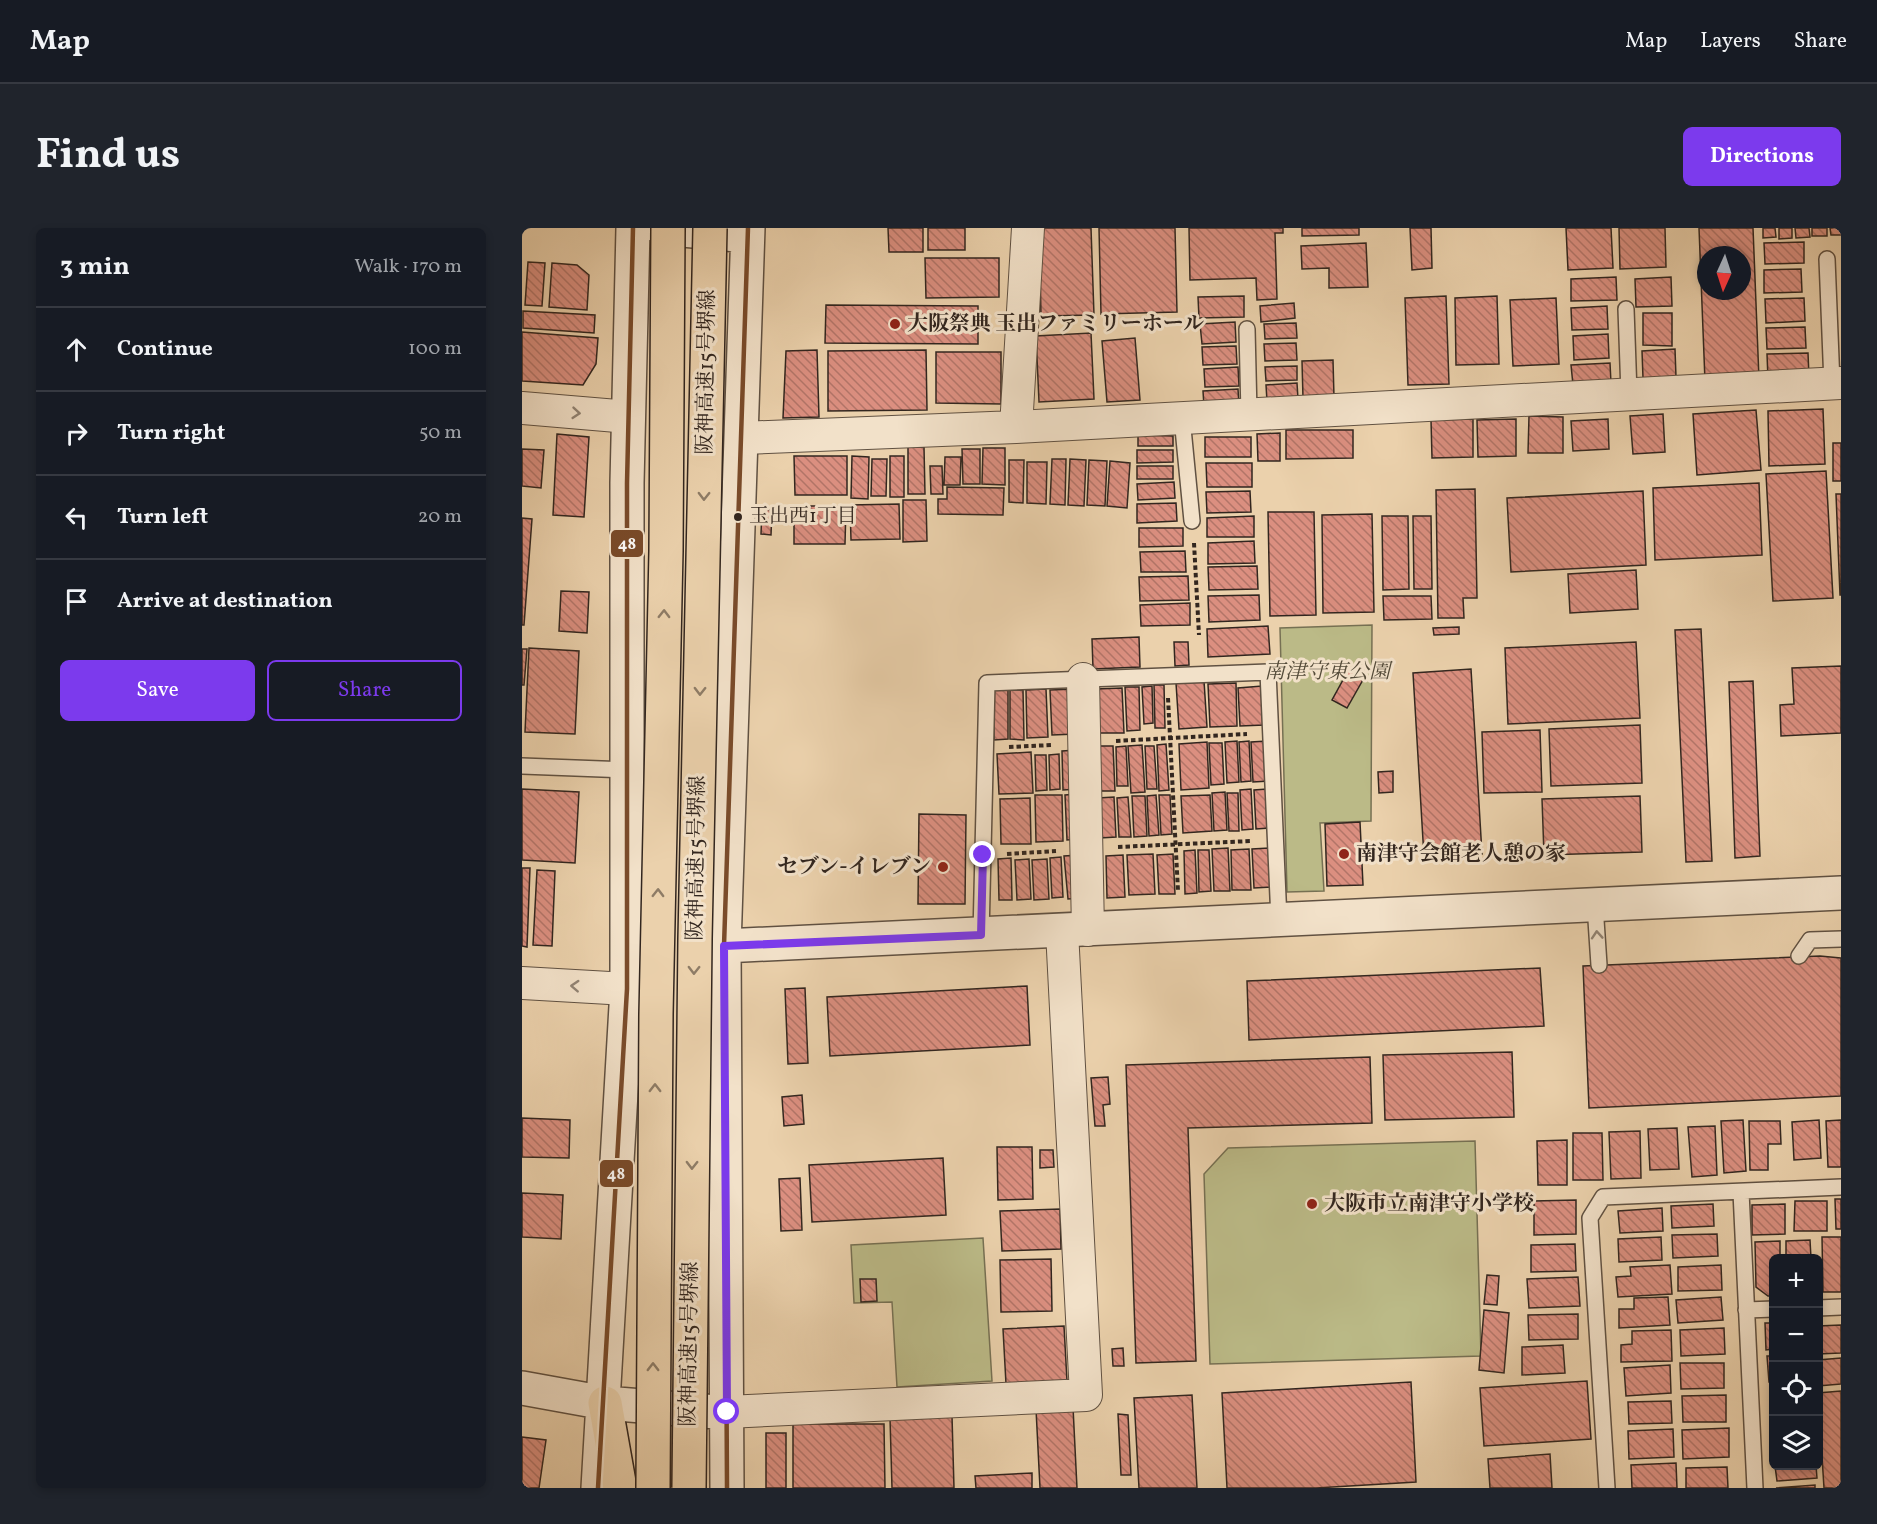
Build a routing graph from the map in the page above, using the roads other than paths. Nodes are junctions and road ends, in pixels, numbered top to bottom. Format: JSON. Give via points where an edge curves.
{"nodes":[{"id":1,"x":633,"y":228,"type":"edge"},
{"id":2,"x":661,"y":228,"type":"edge"},
{"id":3,"x":668,"y":228,"type":"edge"},
{"id":4,"x":710,"y":228,"type":"edge"},
{"id":5,"x":1028,"y":228,"type":"edge"},
{"id":6,"x":748,"y":232,"type":"edge"},
{"id":7,"x":1827,"y":259,"type":"dead end"},
{"id":8,"x":1626,"y":309,"type":"dead end"},
{"id":9,"x":1247,"y":329,"type":"dead end"},
{"id":10,"x":1837,"y":383,"type":"edge"},
{"id":11,"x":1629,"y":394,"type":"junction"},
{"id":12,"x":522,"y":408,"type":"edge"},
{"id":13,"x":1249,"y":414,"type":"junction"},
{"id":14,"x":629,"y":417,"type":"junction"},
{"id":15,"x":1182,"y":418,"type":"junction"},
{"id":16,"x":1016,"y":427,"type":"junction"},
{"id":17,"x":742,"y":438,"type":"junction"},
{"id":18,"x":1192,"y":521,"type":"road end"},
{"id":19,"x":1083,"y":679,"type":"junction"},
{"id":20,"x":522,"y":766,"type":"edge"},
{"id":21,"x":628,"y":770,"type":"junction"},
{"id":22,"x":1841,"y":892,"type":"edge"},
{"id":23,"x":1595,"y":905,"type":"junction"},
{"id":24,"x":1279,"y":920,"type":"junction"},
{"id":25,"x":1075,"y":931,"type":"junction"},
{"id":26,"x":981,"y":935,"type":"junction"},
{"id":27,"x":1841,"y":939,"type":"edge"},
{"id":28,"x":724,"y":946,"type":"junction"},
{"id":29,"x":1799,"y":956,"type":"dead end"},
{"id":30,"x":1599,"y":965,"type":"dead end"},
{"id":31,"x":522,"y":983,"type":"edge"},
{"id":32,"x":627,"y":989,"type":"junction"},
{"id":33,"x":1841,"y":1187,"type":"edge"},
{"id":34,"x":1741,"y":1192,"type":"junction"},
{"id":35,"x":1841,"y":1307,"type":"edge"},
{"id":36,"x":1823,"y":1308,"type":"edge"},
{"id":37,"x":1769,"y":1309,"type":"edge"},
{"id":38,"x":1746,"y":1310,"type":"junction"},
{"id":39,"x":522,"y":1388,"type":"edge"},
{"id":40,"x":605,"y":1403,"type":"junction"},
{"id":41,"x":727,"y":1412,"type":"junction"},
{"id":42,"x":613,"y":1485,"type":"edge"},
{"id":43,"x":652,"y":1488,"type":"edge"},
{"id":44,"x":689,"y":1488,"type":"edge"},
{"id":45,"x":727,"y":1488,"type":"edge"},
{"id":46,"x":1606,"y":1488,"type":"edge"},
{"id":47,"x":1755,"y":1488,"type":"edge"}],
"edges":[{"from":1,"to":14,"type":"street"},
{"from":2,"to":6,"type":"street"},
{"from":43,"to":3,"type":"highway","name":"阪神高速15号堺線","one_way":true,"bridge":true},
{"from":4,"to":44,"type":"highway","name":"阪神高速15号堺線","one_way":true,"bridge":true,"via":[[695,927]]},
{"from":5,"to":16,"type":"street"},
{"from":6,"to":17,"type":"street"},
{"from":7,"to":10,"type":"lane"},
{"from":8,"to":11,"type":"lane"},
{"from":9,"to":13,"type":"lane"},
{"from":10,"to":11,"type":"street"},
{"from":11,"to":13,"type":"street"},
{"from":12,"to":14,"type":"street","one_way":true},
{"from":13,"to":15,"type":"street"},
{"from":14,"to":21,"type":"street"},
{"from":15,"to":16,"type":"street"},
{"from":15,"to":18,"type":"lane"},
{"from":16,"to":17,"type":"street"},
{"from":17,"to":28,"type":"street"},
{"from":19,"to":24,"type":"lane","via":[[1268,672]]},
{"from":19,"to":25,"type":"street","via":[[1086,849]]},
{"from":19,"to":26,"type":"lane","via":[[987,683]]},
{"from":20,"to":21,"type":"lane"},
{"from":21,"to":32,"type":"street"},
{"from":22,"to":23,"type":"street"},
{"from":23,"to":24,"type":"street"},
{"from":30,"to":23,"type":"lane","one_way":true},
{"from":24,"to":25,"type":"street"},
{"from":25,"to":26,"type":"street"},
{"from":25,"to":41,"type":"street","via":[[1086,1395]]},
{"from":26,"to":28,"type":"street"},
{"from":27,"to":29,"type":"lane","via":[[1810,940]]},
{"from":28,"to":41,"type":"street"},
{"from":32,"to":31,"type":"street","one_way":true},
{"from":32,"to":40,"type":"street"},
{"from":33,"to":34,"type":"lane"},
{"from":34,"to":38,"type":"lane"},
{"from":34,"to":46,"type":"lane","via":[[1602,1197],[1590,1218]]},
{"from":35,"to":36,"type":"lane"},
{"from":37,"to":38,"type":"lane"},
{"from":38,"to":47,"type":"lane"},
{"from":39,"to":40,"type":"street"},
{"from":40,"to":41,"type":"street"},
{"from":40,"to":42,"type":"highway"},
{"from":41,"to":45,"type":"street"}]}
